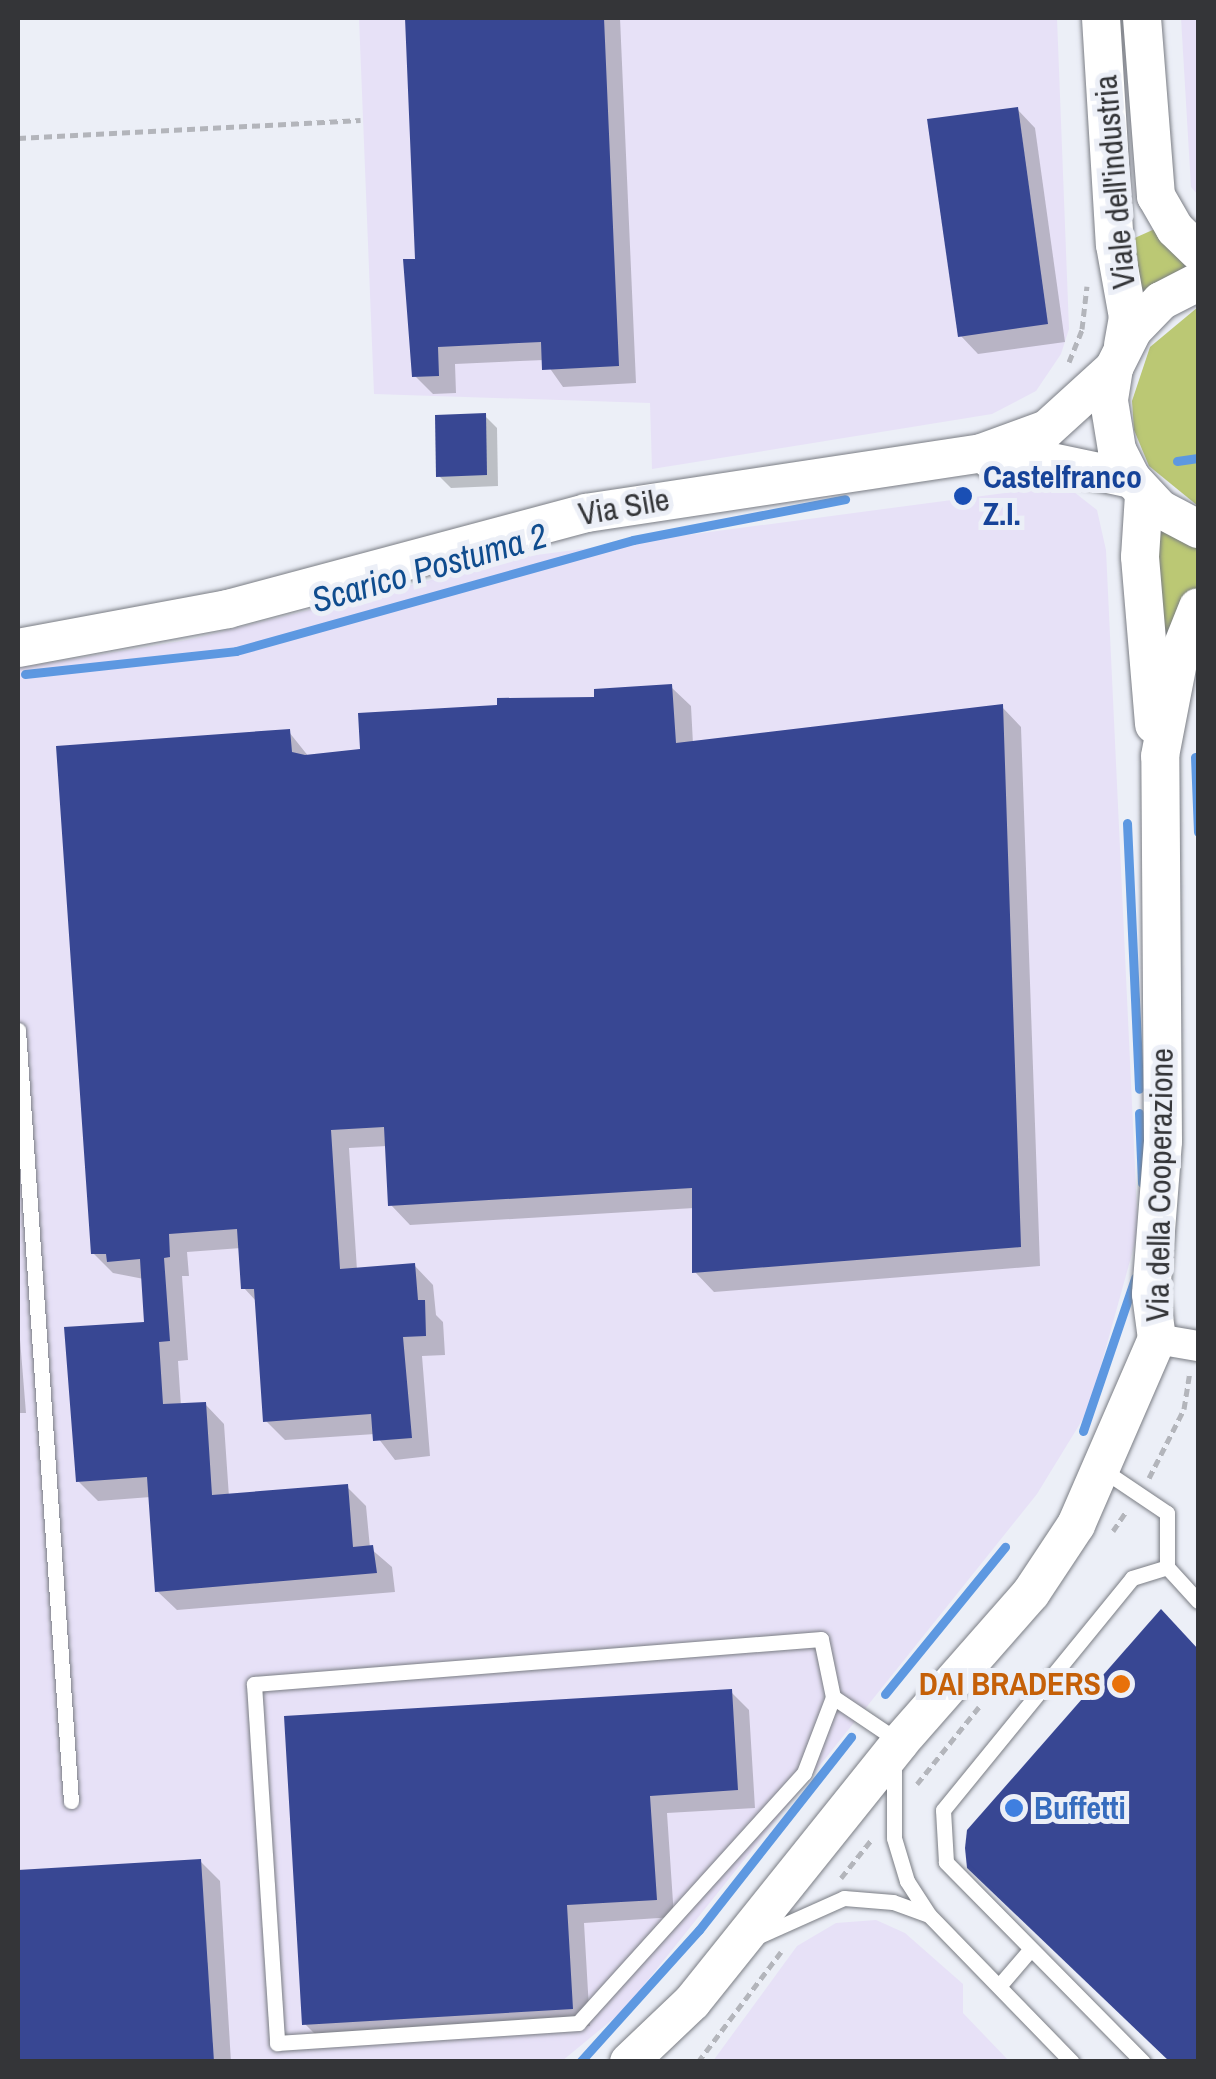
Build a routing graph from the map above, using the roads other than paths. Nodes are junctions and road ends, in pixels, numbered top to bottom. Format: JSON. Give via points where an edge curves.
{"nodes":[{"id":1,"x":1101,"y":18,"type":"edge"},
{"id":2,"x":1142,"y":18,"type":"edge"},
{"id":3,"x":1198,"y":250,"type":"edge"},
{"id":4,"x":1198,"y":282,"type":"edge"},
{"id":5,"x":1118,"y":357,"type":"junction"},
{"id":6,"x":944,"y":461,"type":"junction"},
{"id":7,"x":1138,"y":487,"type":"junction"},
{"id":8,"x":1198,"y":529,"type":"edge"},
{"id":9,"x":1198,"y":608,"type":"edge"},
{"id":10,"x":18,"y":648,"type":"edge"},
{"id":11,"x":1160,"y":756,"type":"junction"},
{"id":12,"x":18,"y":1030,"type":"edge"},
{"id":13,"x":1156,"y":1339,"type":"junction"},
{"id":14,"x":1198,"y":1346,"type":"edge"},
{"id":15,"x":1098,"y":1467,"type":"junction"},
{"id":16,"x":1167,"y":1566,"type":"junction"},
{"id":17,"x":1198,"y":1601,"type":"edge"},
{"id":18,"x":832,"y":1697,"type":"junction"},
{"id":19,"x":897,"y":1746,"type":"junction"},
{"id":20,"x":71,"y":1801,"type":"dead end"},
{"id":21,"x":929,"y":1915,"type":"junction"},
{"id":22,"x":734,"y":1950,"type":"junction"},
{"id":23,"x":1029,"y":1951,"type":"junction"},
{"id":24,"x":999,"y":1986,"type":"junction"},
{"id":25,"x":692,"y":2002,"type":"junction"},
{"id":26,"x":629,"y":2062,"type":"edge"},
{"id":27,"x":660,"y":2062,"type":"edge"},
{"id":28,"x":1072,"y":2062,"type":"edge"},
{"id":29,"x":1143,"y":2062,"type":"edge"}],
"edges":[{"from":1,"to":5,"type":"street","name":"Viale dell'industria","via":[[1115,245],[1128,318]]},
{"from":2,"to":3,"type":"street","name":"Viale dell'industria","via":[[1156,196],[1174,229]]},
{"from":4,"to":5,"type":"street","name":"Via Sile","via":[[1161,302]]},
{"from":5,"to":6,"type":"street","name":"Via Sile","via":[[1047,429]]},
{"from":5,"to":7,"type":"street","name":"Viale dell'industria","via":[[1109,417]]},
{"from":6,"to":7,"type":"street","name":"Via Sile","via":[[1047,461]]},
{"from":6,"to":10,"type":"street","name":"Via Sile","via":[[586,513],[228,609]]},
{"from":7,"to":8,"type":"street"},
{"from":7,"to":11,"type":"street","name":"Via della Cooperazione"},
{"from":9,"to":11,"type":"street","name":"Via della Cooperazione","via":[[1180,652]]},
{"from":11,"to":13,"type":"street","name":"Via della Cooperazione","via":[[1163,1141],[1151,1294]]},
{"from":12,"to":20,"type":"lane"},
{"from":13,"to":14,"type":"street"},
{"from":13,"to":15,"type":"street","name":"Via della Cooperazione"},
{"from":15,"to":16,"type":"lane","via":[[1167,1513]]},
{"from":15,"to":19,"type":"street","name":"Via della Cooperazione","via":[[1076,1525],[1032,1594]]},
{"from":16,"to":17,"type":"lane"},
{"from":16,"to":23,"type":"lane","via":[[1132,1578],[943,1810],[946,1862]]},
{"from":18,"to":18,"type":"lane","via":[[804,1772],[578,2022],[277,2043],[254,1684],[822,1638]]},
{"from":18,"to":19,"type":"lane"},
{"from":19,"to":21,"type":"lane","via":[[898,1859]]},
{"from":19,"to":22,"type":"street","name":"Via della Cooperazione"},
{"from":21,"to":22,"type":"lane","via":[[892,1902],[844,1898]]},
{"from":21,"to":24,"type":"lane"},
{"from":22,"to":25,"type":"street","name":"Via della Cooperazione"},
{"from":23,"to":24,"type":"lane"},
{"from":23,"to":29,"type":"lane"},
{"from":24,"to":28,"type":"lane"},
{"from":25,"to":26,"type":"street","name":"Via della Cooperazione"},
{"from":25,"to":27,"type":"street","name":"Via della Cooperazione"}]}
